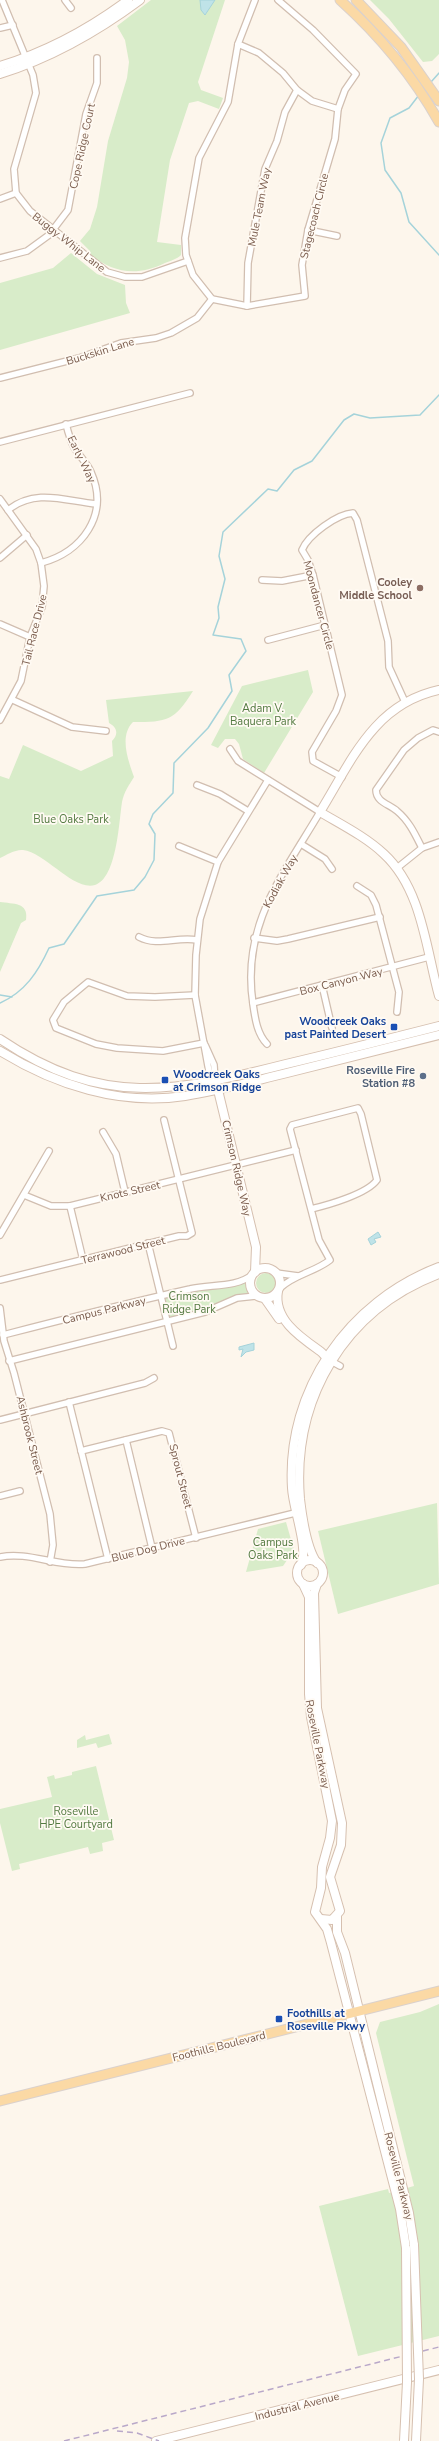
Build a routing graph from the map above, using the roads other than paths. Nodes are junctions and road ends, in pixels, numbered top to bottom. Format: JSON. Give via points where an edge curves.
{"nodes":[{"id":1,"x":2,"y":0,"type":"edge"},
{"id":2,"x":66,"y":0,"type":"edge"},
{"id":3,"x":128,"y":0,"type":"edge"},
{"id":4,"x":140,"y":0,"type":"edge"},
{"id":5,"x":256,"y":0,"type":"edge"},
{"id":6,"x":278,"y":0,"type":"edge"},
{"id":7,"x":340,"y":0,"type":"edge"},
{"id":8,"x":356,"y":0,"type":"edge"},
{"id":9,"x":71,"y":8,"type":"dead end"},
{"id":10,"x":13,"y":25,"type":"junction"},
{"id":11,"x":0,"y":28,"type":"edge"},
{"id":12,"x":238,"y":44,"type":"junction"},
{"id":13,"x":97,"y":58,"type":"dead end"},
{"id":14,"x":27,"y":61,"type":"junction"},
{"id":15,"x":0,"y":66,"type":"edge"},
{"id":16,"x":0,"y":74,"type":"edge"},
{"id":17,"x":297,"y":90,"type":"junction"},
{"id":18,"x":437,"y":98,"type":"edge"},
{"id":19,"x":338,"y":109,"type":"junction"},
{"id":20,"x":439,"y":122,"type":"edge"},
{"id":21,"x":16,"y":193,"type":"junction"},
{"id":22,"x":0,"y":199,"type":"edge"},
{"id":23,"x":53,"y":230,"type":"junction"},
{"id":24,"x":308,"y":230,"type":"junction"},
{"id":25,"x":338,"y":236,"type":"dead end"},
{"id":26,"x":0,"y":258,"type":"edge"},
{"id":27,"x":188,"y":261,"type":"junction"},
{"id":28,"x":212,"y":299,"type":"junction"},
{"id":29,"x":247,"y":306,"type":"junction"},
{"id":30,"x":0,"y":378,"type":"edge"},
{"id":31,"x":190,"y":393,"type":"dead end"},
{"id":32,"x":66,"y":424,"type":"junction"},
{"id":33,"x":0,"y":442,"type":"edge"},
{"id":34,"x":0,"y":499,"type":"edge"},
{"id":35,"x":96,"y":504,"type":"junction"},
{"id":36,"x":8,"y":510,"type":"junction"},
{"id":37,"x":27,"y":535,"type":"junction"},
{"id":38,"x":0,"y":558,"type":"edge"},
{"id":39,"x":41,"y":563,"type":"junction"},
{"id":40,"x":313,"y":575,"type":"junction"},
{"id":41,"x":262,"y":580,"type":"dead end"},
{"id":42,"x":0,"y":624,"type":"edge"},
{"id":43,"x":325,"y":625,"type":"junction"},
{"id":44,"x":30,"y":637,"type":"junction"},
{"id":45,"x":268,"y":640,"type":"dead end"},
{"id":46,"x":439,"y":690,"type":"edge"},
{"id":47,"x":13,"y":700,"type":"junction"},
{"id":48,"x":405,"y":702,"type":"junction"},
{"id":49,"x":0,"y":720,"type":"edge"},
{"id":50,"x":106,"y":731,"type":"dead end"},
{"id":51,"x":439,"y":732,"type":"edge"},
{"id":52,"x":230,"y":749,"type":"dead end"},
{"id":53,"x":342,"y":777,"type":"junction"},
{"id":54,"x":268,"y":780,"type":"junction"},
{"id":55,"x":197,"y":785,"type":"dead end"},
{"id":56,"x":248,"y":811,"type":"junction"},
{"id":57,"x":320,"y":812,"type":"junction"},
{"id":58,"x":439,"y":842,"type":"edge"},
{"id":59,"x":301,"y":844,"type":"junction"},
{"id":60,"x":179,"y":846,"type":"dead end"},
{"id":61,"x":422,"y":848,"type":"junction"},
{"id":62,"x":218,"y":862,"type":"junction"},
{"id":63,"x":397,"y":868,"type":"junction"},
{"id":64,"x":332,"y":869,"type":"dead end"},
{"id":65,"x":357,"y":886,"type":"dead end"},
{"id":66,"x":380,"y":916,"type":"junction"},
{"id":67,"x":139,"y":937,"type":"dead end"},
{"id":68,"x":254,"y":938,"type":"junction"},
{"id":69,"x":197,"y":940,"type":"junction"},
{"id":70,"x":429,"y":958,"type":"junction"},
{"id":71,"x":393,"y":968,"type":"junction"},
{"id":72,"x":322,"y":985,"type":"junction"},
{"id":73,"x":195,"y":995,"type":"junction"},
{"id":74,"x":439,"y":996,"type":"edge"},
{"id":75,"x":253,"y":1003,"type":"junction"},
{"id":76,"x":397,"y":1012,"type":"dead end"},
{"id":77,"x":439,"y":1026,"type":"edge"},
{"id":78,"x":332,"y":1028,"type":"dead end"},
{"id":79,"x":439,"y":1035,"type":"edge"},
{"id":80,"x":0,"y":1039,"type":"edge"},
{"id":81,"x":204,"y":1043,"type":"junction"},
{"id":82,"x":267,"y":1044,"type":"dead end"},
{"id":83,"x":0,"y":1051,"type":"edge"},
{"id":84,"x":217,"y":1086,"type":"junction"},
{"id":85,"x":164,"y":1120,"type":"dead end"},
{"id":86,"x":103,"y":1132,"type":"dead end"},
{"id":87,"x":296,"y":1150,"type":"junction"},
{"id":88,"x":49,"y":1151,"type":"dead end"},
{"id":89,"x":237,"y":1165,"type":"junction"},
{"id":90,"x":179,"y":1180,"type":"junction"},
{"id":91,"x":125,"y":1192,"type":"junction"},
{"id":92,"x":24,"y":1194,"type":"junction"},
{"id":93,"x":70,"y":1206,"type":"junction"},
{"id":94,"x":311,"y":1209,"type":"junction"},
{"id":95,"x":0,"y":1235,"type":"edge"},
{"id":96,"x":148,"y":1244,"type":"junction"},
{"id":97,"x":256,"y":1247,"type":"junction"},
{"id":98,"x":83,"y":1260,"type":"junction"},
{"id":99,"x":439,"y":1267,"type":"edge"},
{"id":100,"x":273,"y":1270,"type":"junction"},
{"id":101,"x":253,"y":1274,"type":"junction"},
{"id":102,"x":439,"y":1274,"type":"edge"},
{"id":103,"x":298,"y":1276,"type":"junction"},
{"id":104,"x":0,"y":1280,"type":"edge"},
{"id":105,"x":279,"y":1289,"type":"junction"},
{"id":106,"x":161,"y":1295,"type":"junction"},
{"id":107,"x":261,"y":1298,"type":"junction"},
{"id":108,"x":0,"y":1308,"type":"edge"},
{"id":109,"x":167,"y":1322,"type":"junction"},
{"id":110,"x":3,"y":1335,"type":"junction"},
{"id":111,"x":173,"y":1346,"type":"dead end"},
{"id":112,"x":329,"y":1359,"type":"junction"},
{"id":113,"x":10,"y":1361,"type":"junction"},
{"id":114,"x":340,"y":1366,"type":"dead end"},
{"id":115,"x":154,"y":1378,"type":"dead end"},
{"id":116,"x":69,"y":1402,"type":"junction"},
{"id":117,"x":24,"y":1413,"type":"junction"},
{"id":118,"x":0,"y":1420,"type":"edge"},
{"id":119,"x":126,"y":1440,"type":"junction"},
{"id":120,"x":81,"y":1451,"type":"junction"},
{"id":121,"x":20,"y":1491,"type":"dead end"},
{"id":122,"x":0,"y":1496,"type":"edge"},
{"id":123,"x":295,"y":1513,"type":"junction"},
{"id":124,"x":196,"y":1538,"type":"junction"},
{"id":125,"x":152,"y":1548,"type":"junction"},
{"id":126,"x":0,"y":1557,"type":"edge"},
{"id":127,"x":108,"y":1559,"type":"junction"},
{"id":128,"x":50,"y":1562,"type":"junction"},
{"id":129,"x":317,"y":1563,"type":"junction"},
{"id":130,"x":301,"y":1565,"type":"junction"},
{"id":131,"x":303,"y":1584,"type":"junction"},
{"id":132,"x":317,"y":1584,"type":"junction"},
{"id":133,"x":319,"y":1755,"type":"junction"},
{"id":134,"x":335,"y":1792,"type":"junction"},
{"id":135,"x":331,"y":1811,"type":"junction"},
{"id":136,"x":337,"y":1900,"type":"junction"},
{"id":137,"x":316,"y":1903,"type":"junction"},
{"id":138,"x":337,"y":1917,"type":"junction"},
{"id":139,"x":320,"y":1919,"type":"junction"},
{"id":140,"x":439,"y":1991,"type":"edge"},
{"id":141,"x":358,"y":2011,"type":"junction"},
{"id":142,"x":349,"y":2013,"type":"junction"},
{"id":143,"x":0,"y":2102,"type":"edge"},
{"id":144,"x":439,"y":2370,"type":"edge"},
{"id":145,"x":156,"y":2441,"type":"edge"},
{"id":146,"x":404,"y":2441,"type":"edge"},
{"id":147,"x":416,"y":2441,"type":"edge"}],
"edges":[{"from":1,"to":10,"type":"street"},
{"from":2,"to":9,"type":"street"},
{"from":3,"to":14,"type":"street","via":[[95,23]]},
{"from":4,"to":14,"type":"street","via":[[86,36]]},
{"from":5,"to":12,"type":"street"},
{"from":6,"to":19,"type":"street","name":"Stagecoach Circle","via":[[313,30],[356,74],[345,90]]},
{"from":7,"to":20,"type":"main road","via":[[373,32],[414,81]]},
{"from":8,"to":18,"type":"main road","via":[[391,35]]},
{"from":10,"to":11,"type":"street"},
{"from":10,"to":14,"type":"street"},
{"from":12,"to":17,"type":"street","via":[[259,53],[283,73]]},
{"from":12,"to":27,"type":"street","via":[[228,102],[199,158],[185,238]]},
{"from":13,"to":23,"type":"street","name":"Cope Ridge Court","via":[[97,83],[86,114],[68,210]]},
{"from":14,"to":15,"type":"street"},
{"from":14,"to":16,"type":"street"},
{"from":14,"to":21,"type":"street","via":[[36,93],[14,169]]},
{"from":17,"to":19,"type":"street","via":[[312,101]]},
{"from":17,"to":29,"type":"street","name":"Mule Team Way","via":[[285,112],[277,141],[265,169],[248,263]]},
{"from":19,"to":24,"type":"street","name":"Stagecoach Circle","via":[[335,139]]},
{"from":21,"to":22,"type":"street"},
{"from":21,"to":23,"type":"street","name":"Buggy Whip Lane","via":[[30,211]]},
{"from":23,"to":26,"type":"street","name":"Cope Ridge Court","via":[[27,252]]},
{"from":23,"to":27,"type":"street","name":"Buggy Whip Lane","via":[[100,268],[119,276],[149,276]]},
{"from":24,"to":25,"type":"street"},
{"from":24,"to":29,"type":"street","name":"Stagecoach Circle","via":[[302,266],[305,296]]},
{"from":27,"to":28,"type":"street","via":[[201,287]]},
{"from":28,"to":29,"type":"street","name":"Stagecoach Circle"},
{"from":28,"to":30,"type":"street","name":"Buckskin Lane","via":[[197,318],[171,333],[121,343],[79,358]]},
{"from":31,"to":32,"type":"street"},
{"from":32,"to":33,"type":"street"},
{"from":32,"to":35,"type":"street","name":"Early Way","via":[[74,448],[87,465],[93,479]]},
{"from":34,"to":36,"type":"street","name":"Tail Race Drive"},
{"from":35,"to":36,"type":"street","via":[[39,496],[19,502]]},
{"from":35,"to":39,"type":"street","name":"Early Way","via":[[89,528],[76,546],[64,555]]},
{"from":36,"to":37,"type":"street","name":"Tail Race Drive"},
{"from":37,"to":38,"type":"street"},
{"from":37,"to":39,"type":"street","name":"Tail Race Drive"},
{"from":39,"to":44,"type":"street","name":"Tail Race Drive","via":[[44,596],[39,617]]},
{"from":40,"to":41,"type":"street","via":[[282,581]]},
{"from":40,"to":43,"type":"street","name":"Moondancer Circle"},
{"from":40,"to":48,"type":"street","name":"Moondancer Circle","via":[[302,550],[304,544],[344,514],[353,513],[357,520],[388,641],[390,667]]},
{"from":42,"to":44,"type":"street"},
{"from":43,"to":45,"type":"street"},
{"from":43,"to":53,"type":"street","name":"Moondancer Circle","via":[[342,695],[336,711],[312,752],[313,761]]},
{"from":44,"to":47,"type":"street","name":"Tail Race Drive","via":[[23,675]]},
{"from":46,"to":48,"type":"street"},
{"from":47,"to":49,"type":"street","name":"Tail Race Drive"},
{"from":47,"to":50,"type":"street","via":[[72,727]]},
{"from":48,"to":53,"type":"street","via":[[374,727]]},
{"from":51,"to":61,"type":"street","via":[[433,730],[408,746],[376,790],[379,800],[398,811],[407,821]]},
{"from":52,"to":54,"type":"street","via":[[238,760]]},
{"from":53,"to":57,"type":"street"},
{"from":54,"to":56,"type":"street","name":"Crimson Ridge Way"},
{"from":54,"to":57,"type":"street"},
{"from":55,"to":56,"type":"street","via":[[220,794]]},
{"from":56,"to":62,"type":"street","name":"Crimson Ridge Way"},
{"from":57,"to":59,"type":"street","name":"Kodiak Way"},
{"from":57,"to":63,"type":"street","via":[[376,846]]},
{"from":58,"to":61,"type":"street"},
{"from":59,"to":64,"type":"street","via":[[325,859]]},
{"from":59,"to":68,"type":"street","name":"Kodiak Way","via":[[267,901]]},
{"from":60,"to":62,"type":"street"},
{"from":61,"to":63,"type":"street"},
{"from":62,"to":69,"type":"street","name":"Crimson Ridge Way","via":[[206,898]]},
{"from":63,"to":70,"type":"street","via":[[414,900]]},
{"from":65,"to":66,"type":"street","via":[[371,895]]},
{"from":66,"to":68,"type":"street","via":[[277,941]]},
{"from":66,"to":71,"type":"street"},
{"from":67,"to":69,"type":"street","via":[[152,942],[184,938]]},
{"from":68,"to":75,"type":"street","name":"Kodiak Way","via":[[251,969]]},
{"from":69,"to":73,"type":"street","name":"Crimson Ridge Way"},
{"from":70,"to":71,"type":"street","name":"Box Canyon Way"},
{"from":70,"to":74,"type":"street"},
{"from":71,"to":72,"type":"street","name":"Box Canyon Way"},
{"from":71,"to":76,"type":"street","via":[[399,992]]},
{"from":72,"to":75,"type":"street","name":"Box Canyon Way"},
{"from":72,"to":78,"type":"street"},
{"from":73,"to":81,"type":"street","name":"Crimson Ridge Way"},
{"from":73,"to":81,"type":"street","via":[[127,996],[88,982],[64,1002],[53,1020],[53,1025],[76,1037],[117,1048],[163,1050]]},
{"from":75,"to":82,"type":"street","name":"Kodiak Way","via":[[260,1033]]},
{"from":77,"to":84,"type":"street"},
{"from":79,"to":84,"type":"street"},
{"from":80,"to":84,"type":"street","via":[[44,1066],[100,1084],[163,1089]]},
{"from":81,"to":84,"type":"street","name":"Crimson Ridge Way","via":[[216,1074]]},
{"from":83,"to":84,"type":"street","via":[[47,1077],[113,1095],[165,1098]]},
{"from":84,"to":89,"type":"street","name":"Crimson Ridge Way"},
{"from":85,"to":90,"type":"street"},
{"from":86,"to":91,"type":"street","via":[[116,1154]]},
{"from":87,"to":89,"type":"street","name":"Knots Street"},
{"from":87,"to":94,"type":"street"},
{"from":87,"to":94,"type":"street","via":[[290,1129],[292,1125],[352,1108],[358,1108],[362,1114],[377,1180],[339,1202]]},
{"from":88,"to":92,"type":"street"},
{"from":89,"to":90,"type":"street","name":"Knots Street"},
{"from":89,"to":97,"type":"street","name":"Crimson Ridge Way"},
{"from":90,"to":91,"type":"street","name":"Knots Street"},
{"from":90,"to":96,"type":"street","name":"Terrawood Street","via":[[192,1232],[187,1236]]},
{"from":91,"to":93,"type":"street","name":"Knots Street"},
{"from":92,"to":93,"type":"street","name":"Knots Street","via":[[45,1204]]},
{"from":92,"to":95,"type":"street"},
{"from":93,"to":98,"type":"street"},
{"from":94,"to":103,"type":"street","via":[[322,1249],[330,1260]]},
{"from":96,"to":98,"type":"street","name":"Terrawood Street"},
{"from":96,"to":106,"type":"street"},
{"from":97,"to":100,"type":"street","name":"Crimson Ridge Way"},
{"from":97,"to":101,"type":"street","name":"Crimson Ridge Way"},
{"from":98,"to":104,"type":"street","name":"Terrawood Street"},
{"from":99,"to":112,"type":"street","via":[[393,1290],[367,1309],[340,1338]]},
{"from":100,"to":101,"type":"street","via":[[262,1268]]},
{"from":100,"to":103,"type":"street"},
{"from":100,"to":105,"type":"street","via":[[280,1280]]},
{"from":101,"to":106,"type":"street","name":"Campus Parkway","via":[[234,1283]]},
{"from":101,"to":107,"type":"street","via":[[250,1287]]},
{"from":102,"to":112,"type":"street","via":[[414,1285],[382,1306]]},
{"from":103,"to":105,"type":"street"},
{"from":105,"to":107,"type":"street","via":[[273,1297]]},
{"from":105,"to":112,"type":"street","via":[[277,1303],[282,1317],[304,1340]]},
{"from":106,"to":109,"type":"street"},
{"from":106,"to":110,"type":"street","name":"Campus Parkway"},
{"from":107,"to":109,"type":"street","via":[[237,1298],[204,1312]]},
{"from":107,"to":112,"type":"street","via":[[290,1334],[310,1350]]},
{"from":108,"to":110,"type":"street","name":"Ashbrook Street"},
{"from":109,"to":111,"type":"street"},
{"from":109,"to":113,"type":"street"},
{"from":110,"to":113,"type":"street","name":"Ashbrook Street"},
{"from":112,"to":114,"type":"street"},
{"from":112,"to":123,"type":"street","via":[[309,1390],[295,1438],[292,1469]]},
{"from":112,"to":129,"type":"street","via":[[306,1417],[299,1469],[302,1512],[311,1553]]},
{"from":113,"to":117,"type":"street","name":"Ashbrook Street"},
{"from":115,"to":116,"type":"street","via":[[146,1383]]},
{"from":116,"to":117,"type":"street"},
{"from":116,"to":120,"type":"street"},
{"from":117,"to":118,"type":"street"},
{"from":117,"to":128,"type":"street","name":"Ashbrook Street","via":[[53,1529]]},
{"from":119,"to":120,"type":"street","name":"Sprout Street"},
{"from":119,"to":124,"type":"street","name":"Sprout Street","via":[[162,1431],[170,1435]]},
{"from":119,"to":125,"type":"street"},
{"from":120,"to":127,"type":"street"},
{"from":121,"to":122,"type":"street"},
{"from":123,"to":124,"type":"street","name":"Blue Dog Drive"},
{"from":123,"to":130,"type":"street","via":[[304,1548]]},
{"from":124,"to":125,"type":"street","name":"Blue Dog Drive"},
{"from":125,"to":127,"type":"street","name":"Blue Dog Drive"},
{"from":126,"to":128,"type":"street","name":"Blue Dog Drive","via":[[18,1555]]},
{"from":127,"to":128,"type":"street","name":"Blue Dog Drive","via":[[70,1566]]},
{"from":129,"to":130,"type":"street","via":[[308,1561]]},
{"from":129,"to":132,"type":"street","via":[[323,1573]]},
{"from":130,"to":131,"type":"street","via":[[298,1573]]},
{"from":131,"to":132,"type":"street"},
{"from":131,"to":133,"type":"street","name":"Roseville Parkway","via":[[308,1597],[310,1709]]},
{"from":132,"to":134,"type":"street","name":"Roseville Parkway","via":[[314,1593],[315,1694]]},
{"from":133,"to":134,"type":"street","via":[[331,1789]]},
{"from":133,"to":135,"type":"street","name":"Roseville Parkway"},
{"from":134,"to":135,"type":"street","via":[[332,1796]]},
{"from":134,"to":136,"type":"street","name":"Roseville Parkway","via":[[341,1813],[342,1834],[330,1882]]},
{"from":135,"to":137,"type":"street","name":"Roseville Parkway","via":[[330,1838],[323,1861],[322,1888]]},
{"from":136,"to":137,"type":"street","via":[[326,1896]]},
{"from":136,"to":138,"type":"street","via":[[340,1908]]},
{"from":137,"to":139,"type":"street","via":[[315,1912]]},
{"from":138,"to":139,"type":"street","via":[[329,1921]]},
{"from":138,"to":141,"type":"street","name":"Roseville Parkway","via":[[337,1932],[344,1947]]},
{"from":139,"to":142,"type":"street","name":"Roseville Parkway","via":[[327,1929]]},
{"from":140,"to":141,"type":"main road","name":"Foothills Boulevard"},
{"from":141,"to":142,"type":"main road","name":"Foothills Boulevard"},
{"from":141,"to":147,"type":"street","name":"Roseville Parkway","bridge":true,"via":[[409,2213],[414,2245],[419,2379]]},
{"from":142,"to":143,"type":"main road","name":"Foothills Boulevard"},
{"from":142,"to":146,"type":"street","name":"Roseville Parkway","bridge":true,"via":[[400,2209],[406,2248],[407,2382]]},
{"from":144,"to":145,"type":"street","name":"Industrial Avenue"}]}
